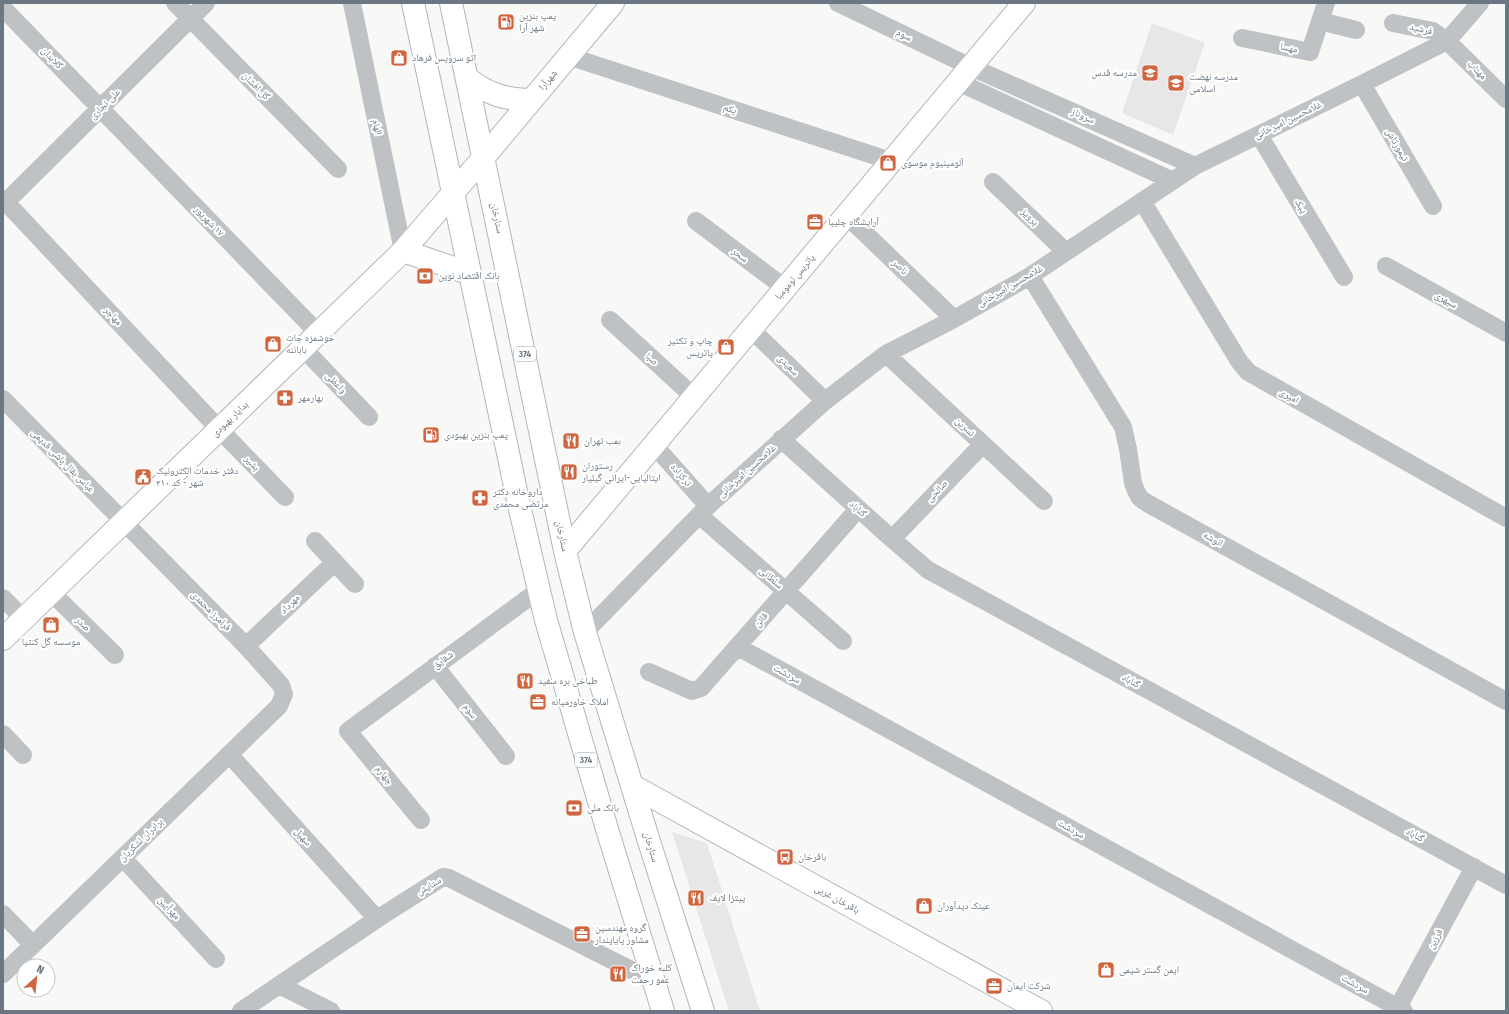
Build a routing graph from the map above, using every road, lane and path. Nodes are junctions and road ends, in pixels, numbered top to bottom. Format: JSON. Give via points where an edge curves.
{"nodes":[{"id":1,"x":175,"y":3,"type":"edge"},
{"id":2,"x":206,"y":3,"type":"edge"},
{"id":3,"x":352,"y":3,"type":"edge"},
{"id":4,"x":413,"y":3,"type":"edge"},
{"id":5,"x":451,"y":3,"type":"edge"},
{"id":6,"x":613,"y":3,"type":"edge"},
{"id":7,"x":838,"y":3,"type":"edge"},
{"id":8,"x":1024,"y":3,"type":"edge"},
{"id":9,"x":1326,"y":3,"type":"edge"},
{"id":10,"x":1480,"y":3,"type":"edge"},
{"id":11,"x":3,"y":8,"type":"edge"},
{"id":12,"x":190,"y":19,"type":"junction"},
{"id":13,"x":1320,"y":20,"type":"junction"},
{"id":14,"x":1393,"y":23,"type":"dead end"},
{"id":15,"x":1356,"y":30,"type":"dead end"},
{"id":16,"x":1242,"y":38,"type":"dead end"},
{"id":17,"x":1447,"y":41,"type":"junction"},
{"id":18,"x":568,"y":56,"type":"junction"},
{"id":19,"x":964,"y":74,"type":"junction"},
{"id":20,"x":467,"y":78,"type":"junction"},
{"id":21,"x":1362,"y":84,"type":"junction"},
{"id":22,"x":1506,"y":99,"type":"edge"},
{"id":23,"x":531,"y":100,"type":"junction"},
{"id":24,"x":100,"y":108,"type":"junction"},
{"id":25,"x":1066,"y":109,"type":"junction"},
{"id":26,"x":1082,"y":116,"type":"junction"},
{"id":27,"x":1066,"y":131,"type":"junction"},
{"id":28,"x":1259,"y":135,"type":"junction"},
{"id":29,"x":484,"y":157,"type":"junction"},
{"id":30,"x":891,"y":161,"type":"junction"},
{"id":31,"x":1195,"y":166,"type":"junction"},
{"id":32,"x":338,"y":169,"type":"dead end"},
{"id":33,"x":1173,"y":181,"type":"junction"},
{"id":34,"x":994,"y":182,"type":"dead end"},
{"id":35,"x":452,"y":193,"type":"junction"},
{"id":36,"x":1142,"y":201,"type":"junction"},
{"id":37,"x":4,"y":202,"type":"edge"},
{"id":38,"x":1433,"y":206,"type":"dead end"},
{"id":39,"x":846,"y":215,"type":"junction"},
{"id":40,"x":696,"y":221,"type":"dead end"},
{"id":41,"x":403,"y":251,"type":"junction"},
{"id":42,"x":1066,"y":252,"type":"junction"},
{"id":43,"x":1386,"y":266,"type":"dead end"},
{"id":44,"x":469,"y":273,"type":"junction"},
{"id":45,"x":1030,"y":276,"type":"junction"},
{"id":46,"x":1344,"y":277,"type":"dead end"},
{"id":47,"x":785,"y":288,"type":"junction"},
{"id":48,"x":954,"y":319,"type":"junction"},
{"id":49,"x":610,"y":320,"type":"dead end"},
{"id":50,"x":751,"y":329,"type":"junction"},
{"id":51,"x":1506,"y":333,"type":"edge"},
{"id":52,"x":310,"y":341,"type":"junction"},
{"id":53,"x":886,"y":354,"type":"junction"},
{"id":54,"x":694,"y":397,"type":"junction"},
{"id":55,"x":3,"y":399,"type":"edge"},
{"id":56,"x":824,"y":402,"type":"junction"},
{"id":57,"x":369,"y":417,"type":"dead end"},
{"id":58,"x":219,"y":429,"type":"junction"},
{"id":59,"x":781,"y":440,"type":"junction"},
{"id":60,"x":983,"y":444,"type":"junction"},
{"id":61,"x":654,"y":445,"type":"junction"},
{"id":62,"x":285,"y":497,"type":"dead end"},
{"id":63,"x":1044,"y":501,"type":"dead end"},
{"id":64,"x":858,"y":509,"type":"junction"},
{"id":65,"x":703,"y":511,"type":"junction"},
{"id":66,"x":1506,"y":518,"type":"edge"},
{"id":67,"x":124,"y":522,"type":"junction"},
{"id":68,"x":892,"y":539,"type":"junction"},
{"id":69,"x":315,"y":541,"type":"dead end"},
{"id":70,"x":565,"y":551,"type":"junction"},
{"id":71,"x":335,"y":562,"type":"junction"},
{"id":72,"x":355,"y":584,"type":"dead end"},
{"id":73,"x":539,"y":590,"type":"junction"},
{"id":74,"x":51,"y":592,"type":"junction"},
{"id":75,"x":786,"y":592,"type":"junction"},
{"id":76,"x":3,"y":598,"type":"edge"},
{"id":77,"x":24,"y":619,"type":"junction"},
{"id":78,"x":585,"y":632,"type":"junction"},
{"id":79,"x":3,"y":639,"type":"edge"},
{"id":80,"x":843,"y":641,"type":"dead end"},
{"id":81,"x":246,"y":646,"type":"junction"},
{"id":82,"x":738,"y":647,"type":"junction"},
{"id":83,"x":115,"y":655,"type":"dead end"},
{"id":84,"x":435,"y":666,"type":"junction"},
{"id":85,"x":649,"y":672,"type":"dead end"},
{"id":86,"x":1506,"y":702,"type":"edge"},
{"id":87,"x":279,"y":706,"type":"joint"},
{"id":88,"x":348,"y":731,"type":"joint"},
{"id":89,"x":3,"y":734,"type":"edge"},
{"id":90,"x":229,"y":754,"type":"junction"},
{"id":91,"x":23,"y":755,"type":"dead end"},
{"id":92,"x":506,"y":756,"type":"dead end"},
{"id":93,"x":633,"y":786,"type":"junction"},
{"id":94,"x":421,"y":820,"type":"dead end"},
{"id":95,"x":123,"y":858,"type":"junction"},
{"id":96,"x":1474,"y":867,"type":"junction"},
{"id":97,"x":1506,"y":885,"type":"edge"},
{"id":98,"x":3,"y":914,"type":"edge"},
{"id":99,"x":377,"y":919,"type":"junction"},
{"id":100,"x":33,"y":945,"type":"junction"},
{"id":101,"x":216,"y":959,"type":"dead end"},
{"id":102,"x":3,"y":974,"type":"edge"},
{"id":103,"x":653,"y":981,"type":"junction"},
{"id":104,"x":279,"y":986,"type":"junction"},
{"id":105,"x":1400,"y":1010,"type":"edge"},
{"id":106,"x":241,"y":1011,"type":"edge"},
{"id":107,"x":331,"y":1011,"type":"edge"},
{"id":108,"x":663,"y":1011,"type":"edge"},
{"id":109,"x":703,"y":1011,"type":"edge"},
{"id":110,"x":1041,"y":1011,"type":"edge"}],
"edges":[{"from":1,"to":12,"type":"street","name":"گل افشان"},
{"from":2,"to":12,"type":"street","name":"علی نجاری"},
{"from":3,"to":41,"type":"street","name":"الهام"},
{"from":4,"to":35,"type":"main road","number":"374"},
{"from":5,"to":20,"type":"main road","name":"ستارخان","number":"374"},
{"from":6,"to":18,"type":"main road","name":"شهرآرا"},
{"from":7,"to":19,"type":"street","name":"سوم"},
{"from":8,"to":19,"type":"main road","name":"پاتریس لومومبا"},
{"from":9,"to":13,"type":"street","name":"مهسا"},
{"from":10,"to":17,"type":"street","name":"غلامحسین امیرخانی"},
{"from":11,"to":24,"type":"street","name":"گلابدان"},
{"from":12,"to":24,"type":"street","name":"علی نجاری"},
{"from":12,"to":32,"type":"street","name":"گل افشان"},
{"from":13,"to":15,"type":"street"},
{"from":13,"to":16,"type":"street","name":"مهسا","via":[[1310,52]]},
{"from":14,"to":17,"type":"street","name":"فرشید","via":[[1433,31]]},
{"from":17,"to":21,"type":"street","name":"غلامحسین امیرخانی"},
{"from":17,"to":22,"type":"street","name":"مهتاب"},
{"from":18,"to":23,"type":"main road","name":"شهرآرا"},
{"from":18,"to":30,"type":"street","name":"یکم"},
{"from":19,"to":25,"type":"street","name":"سروناز"},
{"from":19,"to":27,"type":"street","name":"سروناز"},
{"from":19,"to":30,"type":"main road","name":"پاتریس لومومبا"},
{"from":20,"to":23,"type":"main road","via":[[494,95],[508,99]]},
{"from":20,"to":29,"type":"main road","name":"ستارخان","number":"374"},
{"from":21,"to":28,"type":"street","name":"غلامحسین امیرخانی"},
{"from":21,"to":38,"type":"street","name":"تیمورتاش"},
{"from":23,"to":29,"type":"main road","name":"شهرآرا"},
{"from":24,"to":37,"type":"street","name":"علی نجاری"},
{"from":24,"to":52,"type":"street","name":"١٧ شهریور"},
{"from":25,"to":26,"type":"street","name":"سروناز"},
{"from":25,"to":27,"type":"street"},
{"from":26,"to":27,"type":"street"},
{"from":26,"to":31,"type":"street","name":"سروناز"},
{"from":27,"to":33,"type":"street","name":"سروناز"},
{"from":28,"to":31,"type":"street","name":"غلامحسین امیرخانی"},
{"from":28,"to":46,"type":"street","name":"پیک"},
{"from":29,"to":35,"type":"main road","name":"شهرآرا"},
{"from":29,"to":70,"type":"main road","name":"ستارخان","number":"374"},
{"from":30,"to":39,"type":"main road","name":"پاتریس لومومبا"},
{"from":31,"to":33,"type":"street","name":"غلامحسین امیرخانی"},
{"from":33,"to":36,"type":"street","name":"غلامحسین امیرخانی"},
{"from":34,"to":42,"type":"street","name":"پرویز"},
{"from":35,"to":41,"type":"main road","name":"بدایار بهبودی"},
{"from":35,"to":44,"type":"main road","number":"374"},
{"from":36,"to":42,"type":"street","name":"غلامحسین امیرخانی"},
{"from":36,"to":66,"type":"street","name":"امیری","via":[[1248,372]]},
{"from":37,"to":58,"type":"street","name":"مهاجر"},
{"from":39,"to":47,"type":"main road","name":"پاتریس لومومبا"},
{"from":39,"to":48,"type":"street","name":"ناصر"},
{"from":40,"to":47,"type":"street","name":"سحر"},
{"from":41,"to":44,"type":"main road"},
{"from":41,"to":52,"type":"main road","name":"بدایار بهبودی"},
{"from":42,"to":45,"type":"street","name":"غلامحسین امیرخانی"},
{"from":43,"to":51,"type":"street","name":"سپهری"},
{"from":44,"to":73,"type":"main road","number":"374"},
{"from":45,"to":48,"type":"street","name":"غلامحسین امیرخانی"},
{"from":45,"to":86,"type":"street","name":"انوشه","via":[[1123,427],[1133,483],[1140,498]]},
{"from":47,"to":50,"type":"main road","name":"پاتریس لومومبا"},
{"from":48,"to":53,"type":"street","name":"غلامحسین امیرخانی"},
{"from":49,"to":54,"type":"street","name":"صبا"},
{"from":50,"to":54,"type":"main road","name":"پاتریس لومومبا"},
{"from":50,"to":56,"type":"street","name":"سعیدی"},
{"from":52,"to":57,"type":"street","name":"واعظی"},
{"from":52,"to":58,"type":"main road","name":"بدایار بهبودی"},
{"from":53,"to":56,"type":"street","name":"غلامحسین امیرخانی"},
{"from":53,"to":60,"type":"street","name":"نسرین"},
{"from":54,"to":61,"type":"main road","name":"پاتریس لومومبا"},
{"from":55,"to":67,"type":"street","name":"عباس بقال باشی قدیمی"},
{"from":56,"to":59,"type":"street","name":"غلامحسین امیرخانی"},
{"from":58,"to":62,"type":"street","name":"بشیر"},
{"from":58,"to":67,"type":"main road","name":"بدایار بهبودی"},
{"from":59,"to":64,"type":"street","name":"گناباد"},
{"from":59,"to":65,"type":"street","name":"غلامحسین امیرخانی"},
{"from":60,"to":63,"type":"street","name":"نسرین"},
{"from":60,"to":68,"type":"street","name":"صالحی"},
{"from":61,"to":65,"type":"street","name":"ترکزاده"},
{"from":61,"to":70,"type":"main road","name":"پاتریس لومومبا"},
{"from":64,"to":68,"type":"street","name":"گناباد"},
{"from":64,"to":75,"type":"street","name":"قائن"},
{"from":65,"to":75,"type":"street","name":"سلطانی"},
{"from":65,"to":78,"type":"street","name":"غلامحسین امیرخانی"},
{"from":67,"to":74,"type":"main road","name":"بدایار بهبودی"},
{"from":67,"to":81,"type":"street","name":"فرامرز محمدی"},
{"from":68,"to":96,"type":"street","name":"گناباد","via":[[928,570]]},
{"from":69,"to":71,"type":"street"},
{"from":70,"to":78,"type":"main road","name":"ستارخان","number":"374"},
{"from":71,"to":72,"type":"street"},
{"from":71,"to":81,"type":"street","name":"مهرداد"},
{"from":73,"to":84,"type":"street","name":"شقایق"},
{"from":73,"to":103,"type":"main road","number":"374","via":[[582,746]]},
{"from":74,"to":77,"type":"main road","name":"بدایار بهبودی"},
{"from":74,"to":83,"type":"street","name":"صدر"},
{"from":75,"to":80,"type":"street","name":"سلطانی"},
{"from":75,"to":82,"type":"street","name":"قائن"},
{"from":76,"to":77,"type":"street"},
{"from":77,"to":79,"type":"main road","name":"بدایار بهبودی"},
{"from":78,"to":93,"type":"main road","name":"ستارخان","number":"374"},
{"from":81,"to":87,"type":"street","name":"فرامرز محمدی","via":[[283,689],[284,694]]},
{"from":82,"to":85,"type":"street","name":"قائن","via":[[697,690],[692,691]]},
{"from":82,"to":105,"type":"street","name":"سردشت"},
{"from":84,"to":88,"type":"street","name":"شقایق"},
{"from":84,"to":92,"type":"street","name":"سوم"},
{"from":87,"to":90,"type":"street","name":"برادران لشکریان"},
{"from":88,"to":94,"type":"street","name":"چهارم"},
{"from":89,"to":91,"type":"street"},
{"from":90,"to":95,"type":"street","name":"برادران لشکریان"},
{"from":90,"to":99,"type":"street","name":"سهیل"},
{"from":93,"to":109,"type":"main road","name":"ستارخان","number":"374"},
{"from":93,"to":110,"type":"main road","name":"باقرخان غربی"},
{"from":95,"to":100,"type":"street","name":"برادران لشکریان"},
{"from":95,"to":101,"type":"street","name":"مهرآیین"},
{"from":96,"to":97,"type":"street","name":"گناباد"},
{"from":96,"to":105,"type":"street","name":"فرزین"},
{"from":98,"to":100,"type":"street"},
{"from":99,"to":103,"type":"street","name":"ستایش","via":[[440,878],[449,878]]},
{"from":99,"to":104,"type":"street","name":"ستایش"},
{"from":100,"to":102,"type":"street","name":"برادران لشکریان"},
{"from":103,"to":108,"type":"main road","number":"374"},
{"from":104,"to":106,"type":"street","name":"ستایش"},
{"from":104,"to":107,"type":"street"}]}
